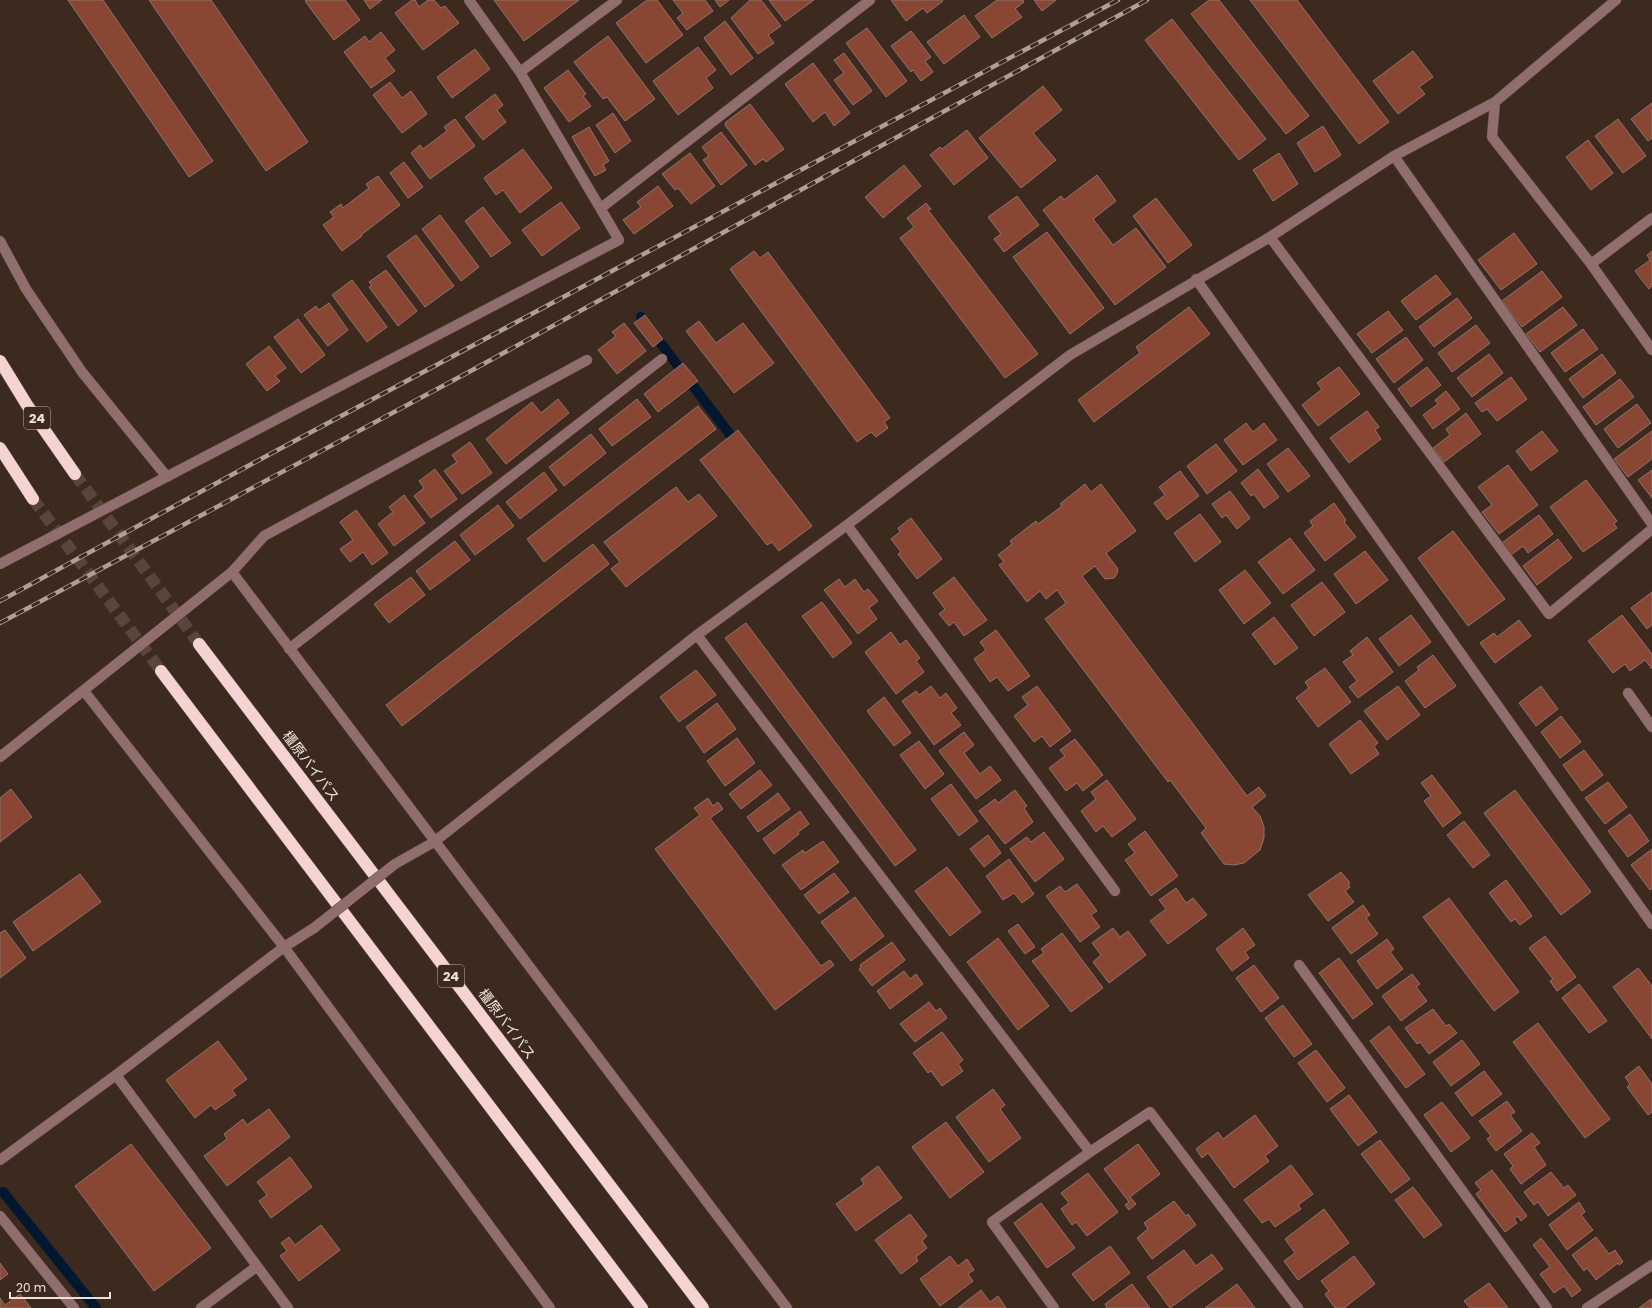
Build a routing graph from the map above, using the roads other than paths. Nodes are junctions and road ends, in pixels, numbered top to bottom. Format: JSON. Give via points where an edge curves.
{"nodes":[{"id":1,"x":469,"y":0,"type":"edge"},
{"id":2,"x":617,"y":0,"type":"edge"},
{"id":3,"x":870,"y":0,"type":"edge"},
{"id":4,"x":1616,"y":0,"type":"edge"},
{"id":5,"x":520,"y":72,"type":"junction"},
{"id":6,"x":1495,"y":102,"type":"junction"},
{"id":7,"x":1394,"y":156,"type":"junction"},
{"id":8,"x":601,"y":208,"type":"junction"},
{"id":9,"x":1652,"y":218,"type":"edge"},
{"id":10,"x":1270,"y":237,"type":"junction"},
{"id":11,"x":0,"y":241,"type":"edge"},
{"id":12,"x":1591,"y":264,"type":"junction"},
{"id":13,"x":1196,"y":279,"type":"junction"},
{"id":14,"x":1652,"y":350,"type":"edge"},
{"id":15,"x":662,"y":359,"type":"dead end"},
{"id":16,"x":587,"y":360,"type":"dead end"},
{"id":17,"x":0,"y":361,"type":"edge"},
{"id":18,"x":0,"y":448,"type":"edge"},
{"id":19,"x":75,"y":474,"type":"tunnel mouth"},
{"id":20,"x":166,"y":477,"type":"junction"},
{"id":21,"x":33,"y":499,"type":"tunnel mouth"},
{"id":22,"x":1652,"y":524,"type":"edge"},
{"id":23,"x":847,"y":525,"type":"junction"},
{"id":24,"x":1652,"y":529,"type":"edge"},
{"id":25,"x":0,"y":564,"type":"edge"},
{"id":26,"x":232,"y":572,"type":"junction"},
{"id":27,"x":697,"y":636,"type":"junction"},
{"id":28,"x":199,"y":644,"type":"tunnel mouth"},
{"id":29,"x":289,"y":649,"type":"junction"},
{"id":30,"x":162,"y":671,"type":"tunnel mouth"},
{"id":31,"x":84,"y":691,"type":"junction"},
{"id":32,"x":1628,"y":693,"type":"dead end"},
{"id":33,"x":1652,"y":727,"type":"edge"},
{"id":34,"x":0,"y":757,"type":"edge"},
{"id":35,"x":434,"y":842,"type":"junction"},
{"id":36,"x":1115,"y":891,"type":"dead end"},
{"id":37,"x":1652,"y":924,"type":"edge"},
{"id":38,"x":284,"y":947,"type":"junction"},
{"id":39,"x":1299,"y":966,"type":"dead end"},
{"id":40,"x":116,"y":1075,"type":"junction"},
{"id":41,"x":1090,"y":1152,"type":"junction"},
{"id":42,"x":0,"y":1160,"type":"edge"},
{"id":43,"x":0,"y":1216,"type":"edge"},
{"id":44,"x":1652,"y":1265,"type":"edge"},
{"id":45,"x":256,"y":1267,"type":"junction"},
{"id":46,"x":74,"y":1308,"type":"edge"},
{"id":47,"x":201,"y":1308,"type":"edge"},
{"id":48,"x":288,"y":1308,"type":"edge"},
{"id":49,"x":550,"y":1308,"type":"edge"},
{"id":50,"x":642,"y":1308,"type":"edge"},
{"id":51,"x":704,"y":1308,"type":"edge"},
{"id":52,"x":787,"y":1308,"type":"edge"},
{"id":53,"x":1054,"y":1308,"type":"edge"},
{"id":54,"x":1298,"y":1308,"type":"edge"},
{"id":55,"x":1547,"y":1308,"type":"edge"},
{"id":56,"x":1588,"y":1308,"type":"edge"}],
"edges":[{"from":1,"to":5,"type":"street"},
{"from":2,"to":5,"type":"street"},
{"from":3,"to":8,"type":"street"},
{"from":4,"to":6,"type":"street"},
{"from":5,"to":8,"type":"street"},
{"from":6,"to":7,"type":"street"},
{"from":6,"to":12,"type":"street","via":[[1492,137]]},
{"from":7,"to":10,"type":"street"},
{"from":7,"to":22,"type":"street"},
{"from":8,"to":20,"type":"street","via":[[619,240]]},
{"from":9,"to":12,"type":"street"},
{"from":10,"to":13,"type":"street"},
{"from":10,"to":24,"type":"street","via":[[1549,614]]},
{"from":11,"to":20,"type":"street","via":[[26,289],[82,372]]},
{"from":12,"to":14,"type":"street"},
{"from":13,"to":23,"type":"street","via":[[1070,355]]},
{"from":13,"to":37,"type":"street"},
{"from":15,"to":29,"type":"street"},
{"from":16,"to":26,"type":"street","via":[[264,536]]},
{"from":17,"to":19,"type":"highway","number":"24"},
{"from":18,"to":21,"type":"highway"},
{"from":20,"to":25,"type":"street"},
{"from":23,"to":27,"type":"street"},
{"from":23,"to":36,"type":"street"},
{"from":26,"to":29,"type":"street"},
{"from":26,"to":31,"type":"street"},
{"from":27,"to":35,"type":"street"},
{"from":27,"to":41,"type":"street"},
{"from":28,"to":51,"type":"highway","name":"橿原バイパス","number":"24"},
{"from":29,"to":35,"type":"street"},
{"from":30,"to":50,"type":"highway"},
{"from":31,"to":34,"type":"street"},
{"from":31,"to":38,"type":"street"},
{"from":32,"to":33,"type":"street"},
{"from":35,"to":38,"type":"street","bridge":true,"via":[[395,864],[314,928]]},
{"from":35,"to":52,"type":"street"},
{"from":38,"to":40,"type":"street"},
{"from":38,"to":49,"type":"street"},
{"from":39,"to":55,"type":"street"},
{"from":40,"to":42,"type":"street"},
{"from":40,"to":45,"type":"street"},
{"from":41,"to":53,"type":"street","via":[[992,1222]]},
{"from":41,"to":54,"type":"street","via":[[1150,1112]]},
{"from":43,"to":46,"type":"street"},
{"from":44,"to":56,"type":"street"},
{"from":45,"to":47,"type":"street"},
{"from":45,"to":48,"type":"street"}]}
